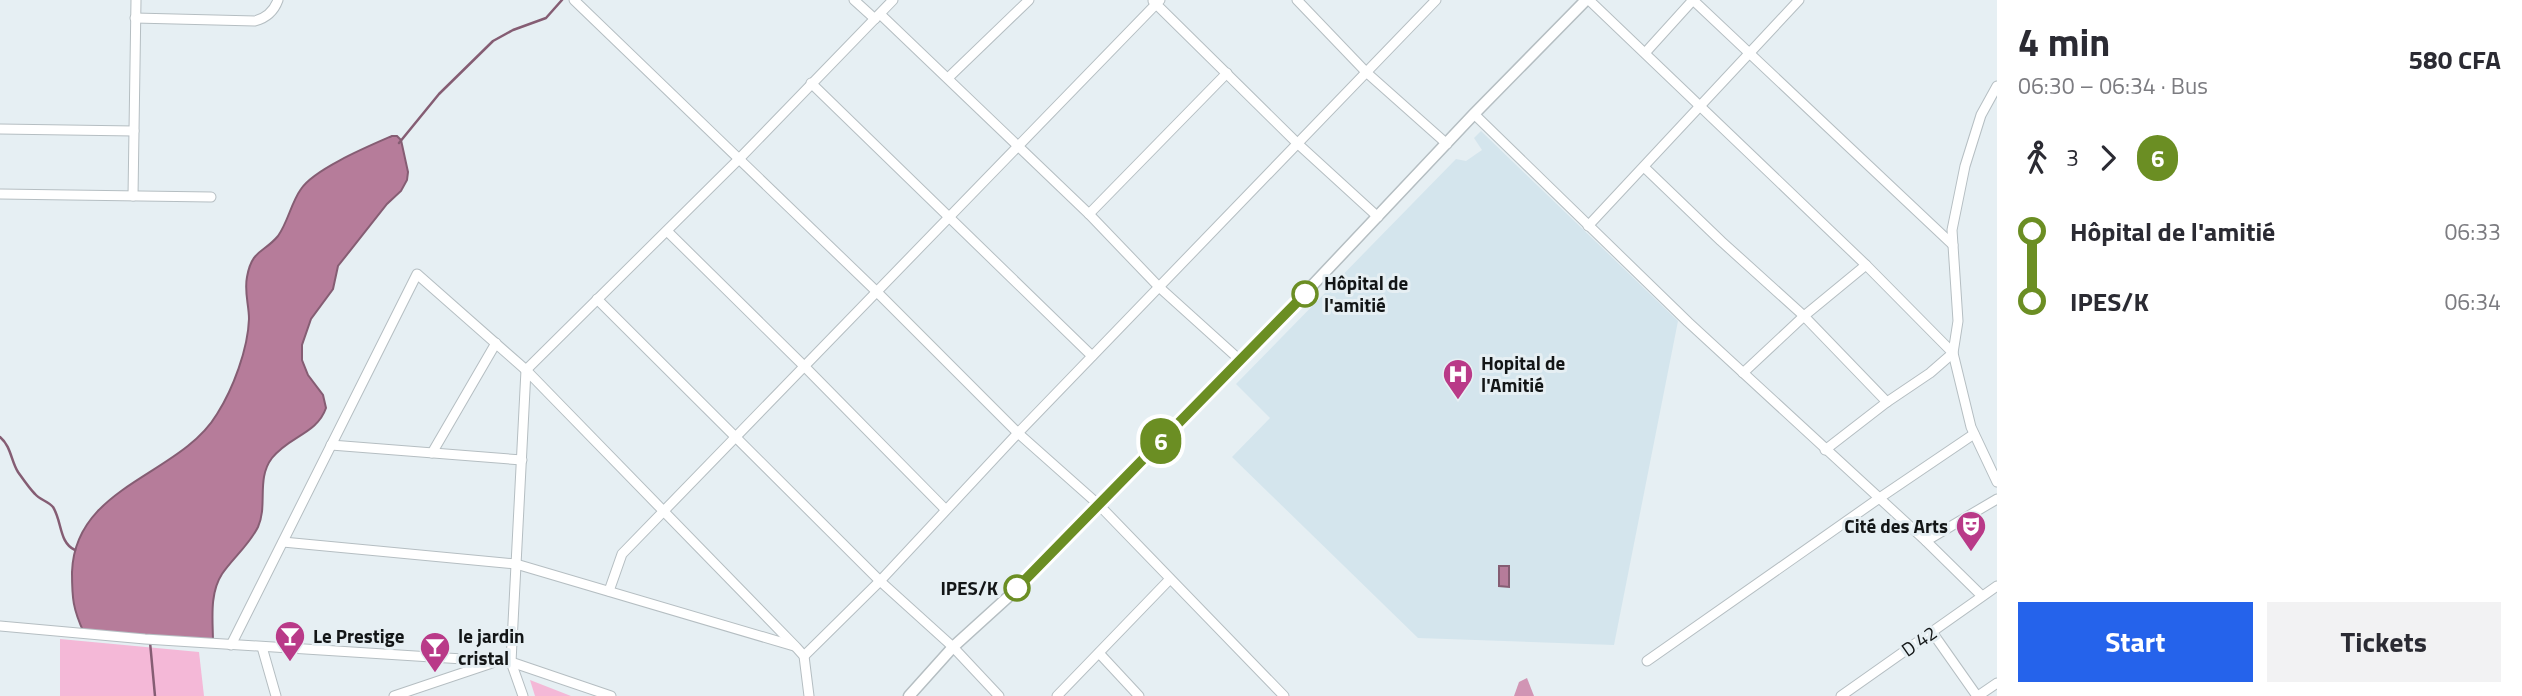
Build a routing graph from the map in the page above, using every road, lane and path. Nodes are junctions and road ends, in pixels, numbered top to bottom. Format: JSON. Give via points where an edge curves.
{"nodes":[{"id":1,"x":136,"y":0,"type":"edge"},
{"id":2,"x":278,"y":0,"type":"edge"},
{"id":3,"x":853,"y":0,"type":"edge"},
{"id":4,"x":893,"y":0,"type":"edge"},
{"id":5,"x":1028,"y":0,"type":"edge"},
{"id":6,"x":1436,"y":0,"type":"edge"},
{"id":7,"x":1588,"y":0,"type":"edge"},
{"id":8,"x":1693,"y":0,"type":"edge"},
{"id":9,"x":1799,"y":0,"type":"edge"},
{"id":10,"x":575,"y":1,"type":"edge"},
{"id":11,"x":1156,"y":1,"type":"edge"},
{"id":12,"x":1299,"y":1,"type":"edge"},
{"id":13,"x":877,"y":17,"type":"junction"},
{"id":14,"x":135,"y":18,"type":"junction"},
{"id":15,"x":1645,"y":53,"type":"junction"},
{"id":16,"x":1750,"y":54,"type":"junction"},
{"id":17,"x":1366,"y":72,"type":"junction"},
{"id":18,"x":1227,"y":73,"type":"junction"},
{"id":19,"x":948,"y":78,"type":"junction"},
{"id":20,"x":811,"y":83,"type":"junction"},
{"id":21,"x":1997,"y":86,"type":"edge"},
{"id":22,"x":1701,"y":107,"type":"junction"},
{"id":23,"x":1474,"y":114,"type":"junction"},
{"id":24,"x":0,"y":129,"type":"edge"},
{"id":25,"x":134,"y":131,"type":"junction"},
{"id":26,"x":1297,"y":144,"type":"junction"},
{"id":27,"x":1447,"y":144,"type":"junction"},
{"id":28,"x":1019,"y":146,"type":"junction"},
{"id":29,"x":739,"y":159,"type":"junction"},
{"id":30,"x":1644,"y":167,"type":"junction"},
{"id":31,"x":0,"y":194,"type":"edge"},
{"id":32,"x":133,"y":196,"type":"junction"},
{"id":33,"x":211,"y":197,"type":"dead end"},
{"id":34,"x":1089,"y":214,"type":"junction"},
{"id":35,"x":1378,"y":217,"type":"junction"},
{"id":36,"x":949,"y":219,"type":"junction"},
{"id":37,"x":1588,"y":226,"type":"junction"},
{"id":38,"x":667,"y":231,"type":"junction"},
{"id":39,"x":1953,"y":245,"type":"junction"},
{"id":40,"x":1866,"y":265,"type":"junction"},
{"id":41,"x":1159,"y":287,"type":"junction"},
{"id":42,"x":877,"y":292,"type":"junction"},
{"id":43,"x":597,"y":299,"type":"junction"},
{"id":44,"x":1804,"y":316,"type":"junction"},
{"id":45,"x":496,"y":343,"type":"junction"},
{"id":46,"x":1953,"y":353,"type":"junction"},
{"id":47,"x":1092,"y":356,"type":"junction"},
{"id":48,"x":1241,"y":361,"type":"junction"},
{"id":49,"x":805,"y":367,"type":"junction"},
{"id":50,"x":526,"y":370,"type":"junction"},
{"id":51,"x":1743,"y":373,"type":"junction"},
{"id":52,"x":1887,"y":402,"type":"junction"},
{"id":53,"x":1018,"y":433,"type":"junction"},
{"id":54,"x":1974,"y":434,"type":"junction"},
{"id":55,"x":737,"y":438,"type":"junction"},
{"id":56,"x":331,"y":445,"type":"junction"},
{"id":57,"x":1825,"y":450,"type":"junction"},
{"id":58,"x":432,"y":453,"type":"junction"},
{"id":59,"x":522,"y":460,"type":"junction"},
{"id":60,"x":1997,"y":482,"type":"edge"},
{"id":61,"x":1878,"y":499,"type":"junction"},
{"id":62,"x":1997,"y":499,"type":"edge"},
{"id":63,"x":1099,"y":505,"type":"junction"},
{"id":64,"x":945,"y":509,"type":"junction"},
{"id":65,"x":665,"y":512,"type":"junction"},
{"id":66,"x":1926,"y":541,"type":"junction"},
{"id":67,"x":283,"y":542,"type":"junction"},
{"id":68,"x":516,"y":564,"type":"junction"},
{"id":69,"x":1170,"y":579,"type":"junction"},
{"id":70,"x":880,"y":581,"type":"junction"},
{"id":71,"x":1997,"y":586,"type":"edge"},
{"id":72,"x":609,"y":592,"type":"junction"},
{"id":73,"x":1982,"y":596,"type":"junction"},
{"id":74,"x":0,"y":626,"type":"edge"},
{"id":75,"x":1932,"y":632,"type":"junction"},
{"id":76,"x":231,"y":645,"type":"junction"},
{"id":77,"x":262,"y":647,"type":"junction"},
{"id":78,"x":796,"y":647,"type":"junction"},
{"id":79,"x":953,"y":647,"type":"junction"},
{"id":80,"x":1099,"y":653,"type":"junction"},
{"id":81,"x":804,"y":656,"type":"junction"},
{"id":82,"x":1647,"y":661,"type":"dead end"},
{"id":83,"x":499,"y":662,"type":"junction"},
{"id":84,"x":512,"y":662,"type":"junction"},
{"id":85,"x":1997,"y":683,"type":"edge"},
{"id":86,"x":276,"y":696,"type":"edge"},
{"id":87,"x":394,"y":696,"type":"edge"},
{"id":88,"x":523,"y":696,"type":"edge"},
{"id":89,"x":611,"y":696,"type":"edge"},
{"id":90,"x":809,"y":696,"type":"edge"},
{"id":91,"x":909,"y":696,"type":"edge"},
{"id":92,"x":999,"y":696,"type":"edge"},
{"id":93,"x":1057,"y":696,"type":"edge"},
{"id":94,"x":1139,"y":696,"type":"edge"},
{"id":95,"x":1284,"y":696,"type":"edge"},
{"id":96,"x":1841,"y":696,"type":"edge"},
{"id":97,"x":1977,"y":696,"type":"edge"}],
"edges":[{"from":1,"to":14,"type":"street"},
{"from":2,"to":14,"type":"street","via":[[264,19],[255,21]]},
{"from":3,"to":13,"type":"street"},
{"from":4,"to":13,"type":"street"},
{"from":5,"to":19,"type":"street"},
{"from":6,"to":17,"type":"street"},
{"from":7,"to":15,"type":"street"},
{"from":7,"to":23,"type":"main road"},
{"from":8,"to":15,"type":"street"},
{"from":8,"to":16,"type":"street"},
{"from":9,"to":16,"type":"street"},
{"from":10,"to":29,"type":"street"},
{"from":11,"to":18,"type":"street"},
{"from":11,"to":28,"type":"street"},
{"from":12,"to":17,"type":"street"},
{"from":13,"to":19,"type":"street"},
{"from":13,"to":20,"type":"street"},
{"from":14,"to":25,"type":"street"},
{"from":15,"to":22,"type":"street"},
{"from":16,"to":22,"type":"street"},
{"from":16,"to":39,"type":"street"},
{"from":17,"to":26,"type":"street"},
{"from":17,"to":27,"type":"street"},
{"from":18,"to":26,"type":"street"},
{"from":18,"to":34,"type":"street"},
{"from":19,"to":28,"type":"street"},
{"from":20,"to":29,"type":"street"},
{"from":20,"to":36,"type":"street"},
{"from":21,"to":39,"type":"street","via":[[1981,115],[1965,166]]},
{"from":22,"to":30,"type":"street"},
{"from":22,"to":40,"type":"street"},
{"from":23,"to":27,"type":"main road"},
{"from":23,"to":37,"type":"street"},
{"from":24,"to":25,"type":"street"},
{"from":25,"to":32,"type":"street"},
{"from":26,"to":35,"type":"street"},
{"from":26,"to":41,"type":"street"},
{"from":27,"to":35,"type":"main road"},
{"from":28,"to":34,"type":"street"},
{"from":28,"to":36,"type":"street"},
{"from":29,"to":38,"type":"street"},
{"from":29,"to":42,"type":"street"},
{"from":30,"to":37,"type":"street"},
{"from":30,"to":44,"type":"street"},
{"from":31,"to":32,"type":"street"},
{"from":32,"to":33,"type":"street"},
{"from":34,"to":41,"type":"street"},
{"from":35,"to":48,"type":"main road"},
{"from":36,"to":42,"type":"street"},
{"from":36,"to":47,"type":"street"},
{"from":37,"to":51,"type":"street"},
{"from":38,"to":43,"type":"street"},
{"from":38,"to":49,"type":"street"},
{"from":39,"to":46,"type":"street","via":[[1958,321]]},
{"from":40,"to":44,"type":"street"},
{"from":40,"to":46,"type":"street"},
{"from":41,"to":47,"type":"street"},
{"from":41,"to":48,"type":"street"},
{"from":42,"to":49,"type":"street"},
{"from":42,"to":53,"type":"street"},
{"from":43,"to":50,"type":"street"},
{"from":43,"to":55,"type":"street"},
{"from":44,"to":51,"type":"street"},
{"from":44,"to":52,"type":"street"},
{"from":45,"to":50,"type":"street"},
{"from":45,"to":56,"type":"street","via":[[417,274]]},
{"from":45,"to":58,"type":"street"},
{"from":46,"to":52,"type":"street"},
{"from":46,"to":54,"type":"street"},
{"from":47,"to":53,"type":"street"},
{"from":48,"to":63,"type":"main road"},
{"from":49,"to":55,"type":"street"},
{"from":49,"to":64,"type":"street"},
{"from":50,"to":59,"type":"street"},
{"from":50,"to":65,"type":"street"},
{"from":51,"to":57,"type":"street"},
{"from":52,"to":57,"type":"street"},
{"from":53,"to":63,"type":"street"},
{"from":53,"to":64,"type":"street"},
{"from":54,"to":60,"type":"street"},
{"from":54,"to":61,"type":"street"},
{"from":55,"to":65,"type":"street"},
{"from":55,"to":70,"type":"street"},
{"from":56,"to":58,"type":"street"},
{"from":56,"to":67,"type":"street"},
{"from":57,"to":61,"type":"street"},
{"from":58,"to":59,"type":"street"},
{"from":59,"to":68,"type":"street"},
{"from":61,"to":66,"type":"street"},
{"from":61,"to":82,"type":"street"},
{"from":62,"to":66,"type":"street"},
{"from":63,"to":69,"type":"street"},
{"from":63,"to":79,"type":"main road"},
{"from":64,"to":70,"type":"street"},
{"from":65,"to":72,"type":"street","via":[[622,554]]},
{"from":65,"to":78,"type":"street"},
{"from":66,"to":73,"type":"street"},
{"from":67,"to":68,"type":"street"},
{"from":67,"to":76,"type":"street"},
{"from":68,"to":72,"type":"street"},
{"from":68,"to":84,"type":"street"},
{"from":69,"to":80,"type":"street"},
{"from":69,"to":95,"type":"street"},
{"from":70,"to":79,"type":"street"},
{"from":70,"to":81,"type":"street"},
{"from":71,"to":73,"type":"street","name":"D 42","number":"D 42"},
{"from":72,"to":78,"type":"street"},
{"from":73,"to":75,"type":"street","name":"D 42","number":"D 42"},
{"from":74,"to":76,"type":"street"},
{"from":75,"to":96,"type":"street","name":"D 42","number":"D 42"},
{"from":75,"to":97,"type":"street"},
{"from":76,"to":77,"type":"street"},
{"from":77,"to":83,"type":"street"},
{"from":77,"to":86,"type":"street"},
{"from":78,"to":81,"type":"street"},
{"from":79,"to":91,"type":"main road"},
{"from":79,"to":92,"type":"street"},
{"from":80,"to":93,"type":"street"},
{"from":80,"to":94,"type":"street"},
{"from":81,"to":90,"type":"street"},
{"from":83,"to":84,"type":"street"},
{"from":83,"to":87,"type":"street"},
{"from":84,"to":88,"type":"street"},
{"from":84,"to":89,"type":"street"},
{"from":85,"to":97,"type":"street"}]}
